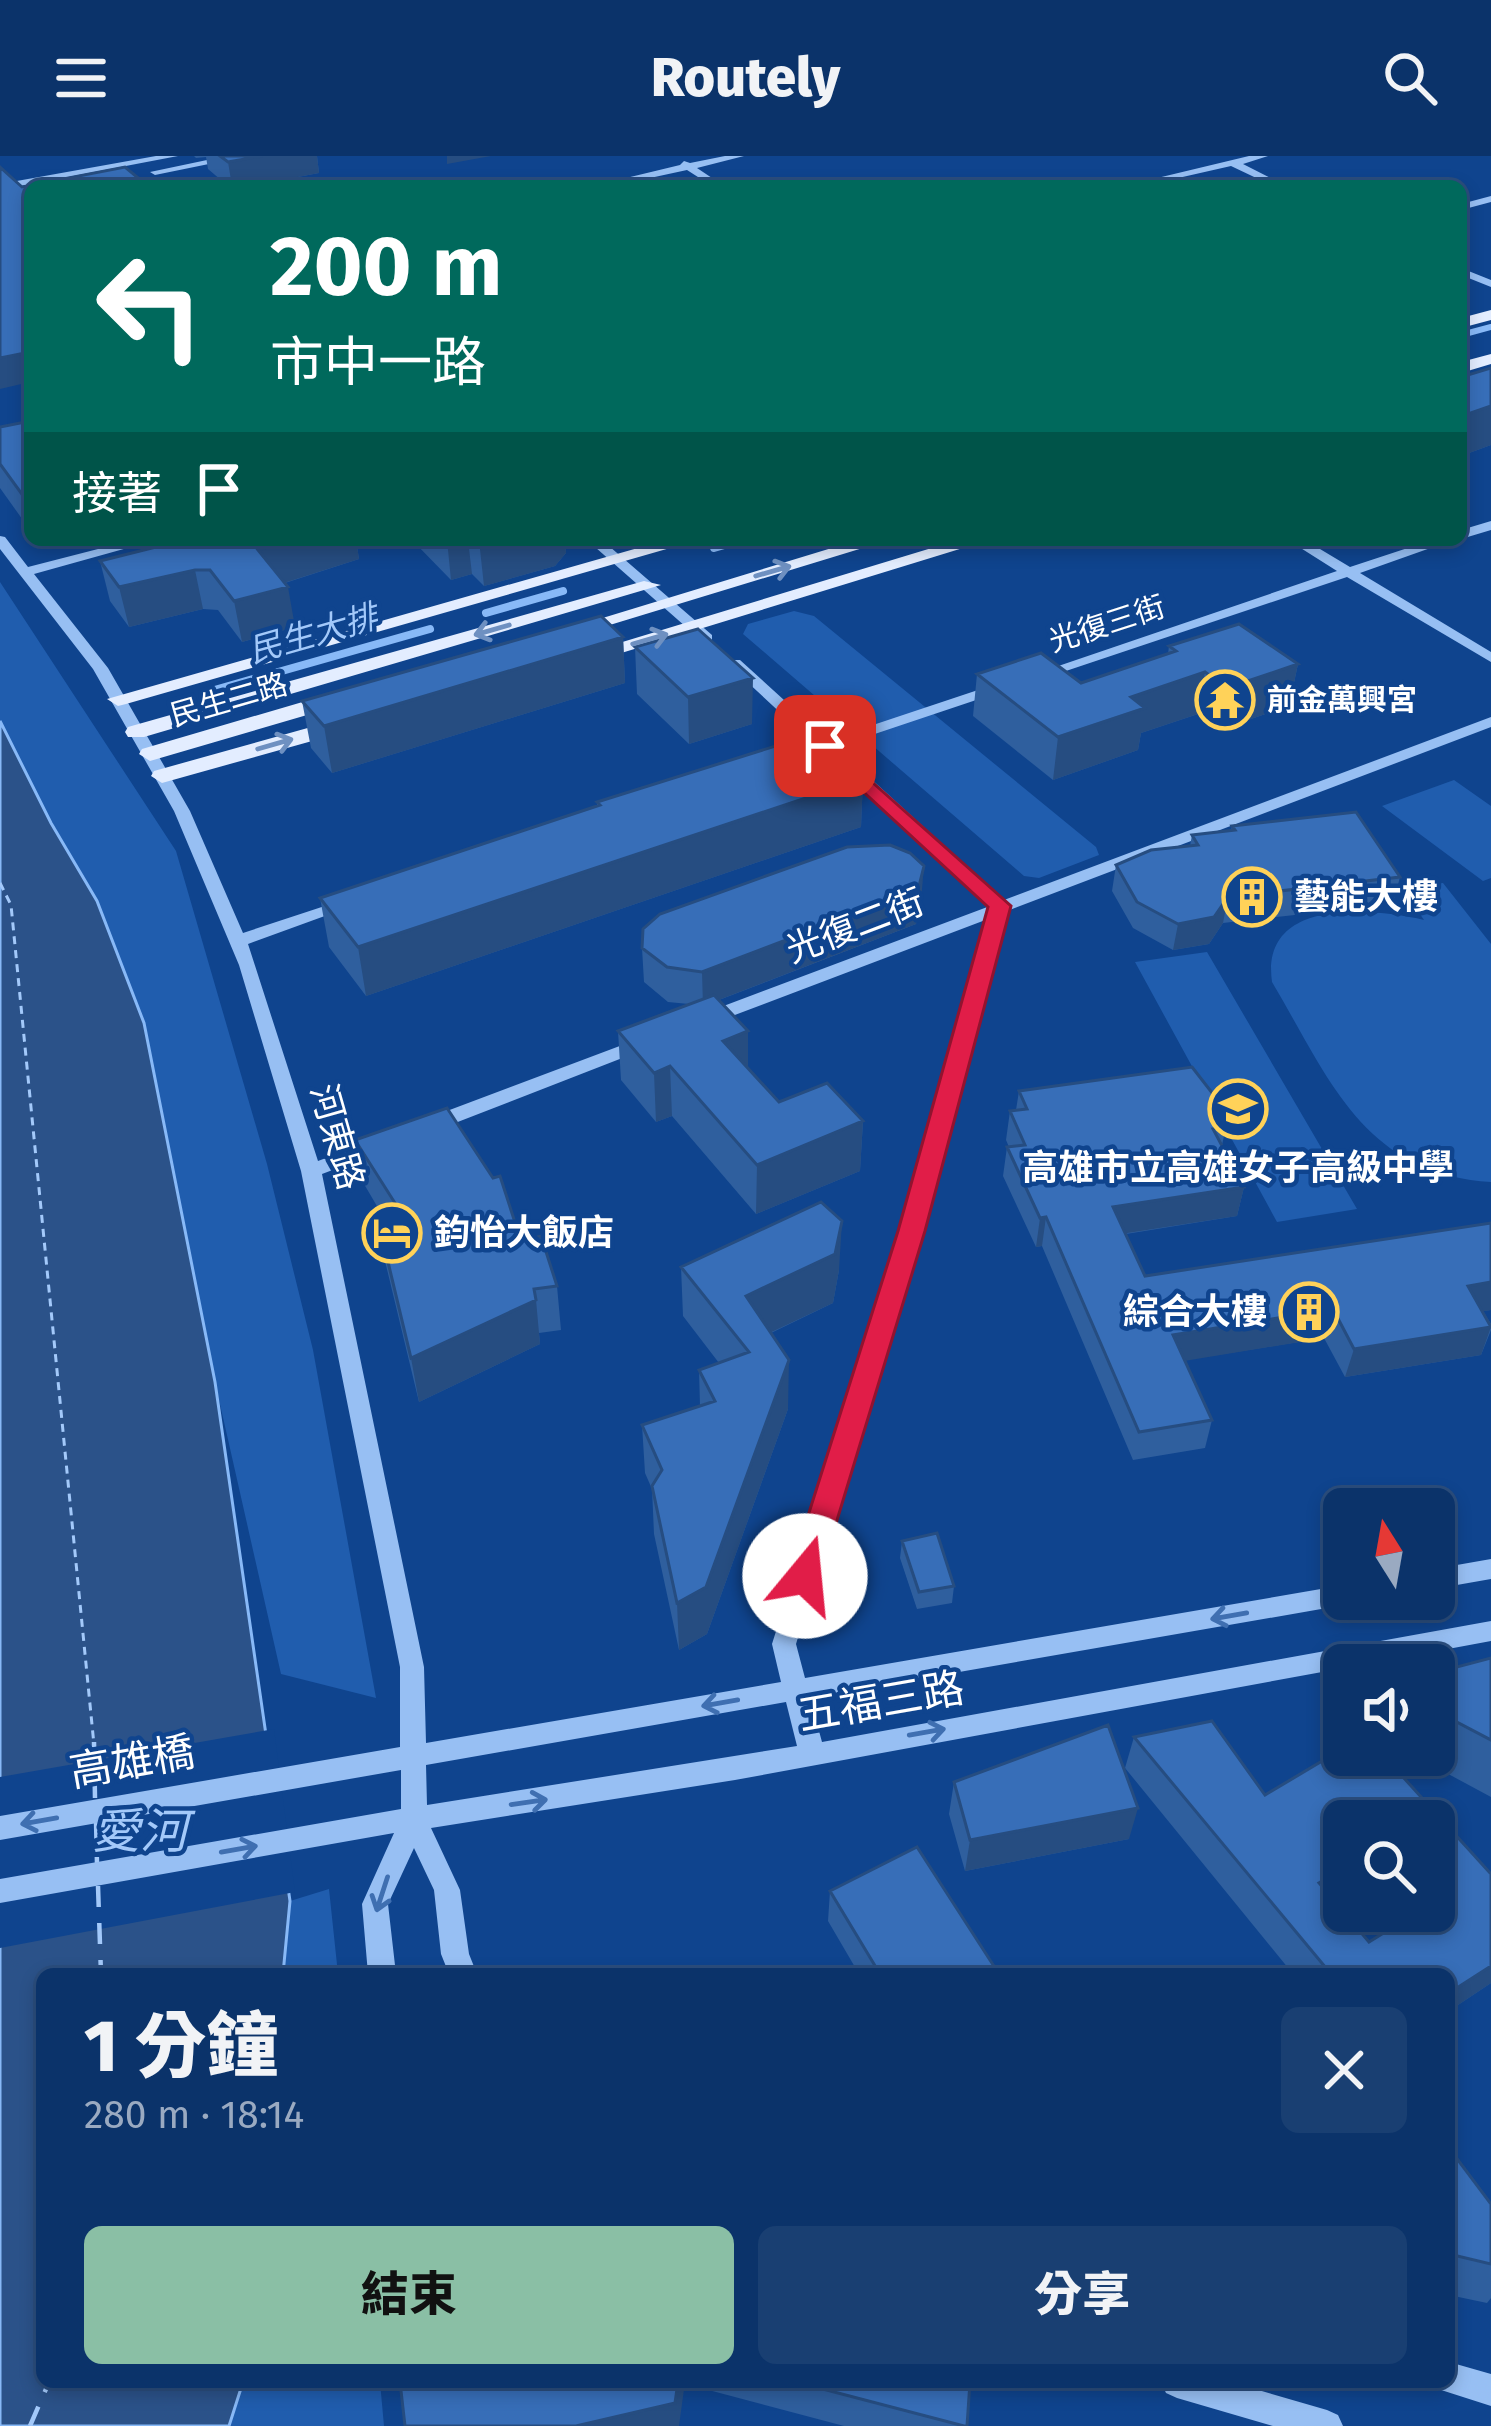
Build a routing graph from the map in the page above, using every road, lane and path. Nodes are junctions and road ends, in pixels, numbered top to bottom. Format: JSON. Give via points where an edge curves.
{"nodes":[{"id":1,"x":243,"y":156,"type":"edge"},
{"id":2,"x":671,"y":156,"type":"edge"},
{"id":3,"x":739,"y":156,"type":"edge"},
{"id":4,"x":1220,"y":156,"type":"edge"},
{"id":5,"x":1263,"y":156,"type":"edge"},
{"id":6,"x":167,"y":160,"type":"edge"},
{"id":7,"x":1233,"y":163,"type":"junction"},
{"id":8,"x":688,"y":167,"type":"junction"},
{"id":9,"x":43,"y":180,"type":"edge"},
{"id":10,"x":102,"y":180,"type":"edge"},
{"id":11,"x":626,"y":180,"type":"edge"},
{"id":12,"x":709,"y":180,"type":"edge"},
{"id":13,"x":1156,"y":180,"type":"edge"},
{"id":14,"x":1268,"y":180,"type":"edge"},
{"id":15,"x":0,"y":540,"type":"edge"},
{"id":16,"x":126,"y":546,"type":"edge"},
{"id":17,"x":601,"y":546,"type":"edge"},
{"id":18,"x":669,"y":546,"type":"edge"},
{"id":19,"x":786,"y":546,"type":"edge"},
{"id":20,"x":858,"y":546,"type":"edge"},
{"id":21,"x":959,"y":546,"type":"edge"},
{"id":22,"x":1304,"y":546,"type":"edge"},
{"id":23,"x":1428,"y":546,"type":"edge"},
{"id":24,"x":620,"y":561,"type":"junction"},
{"id":25,"x":25,"y":572,"type":"junction"},
{"id":26,"x":1349,"y":572,"type":"junction"},
{"id":27,"x":648,"y":586,"type":"junction"},
{"id":28,"x":667,"y":602,"type":"junction"},
{"id":29,"x":693,"y":626,"type":"junction"},
{"id":30,"x":1491,"y":658,"type":"edge"},
{"id":31,"x":560,"y":664,"type":"edge"},
{"id":32,"x":118,"y":699,"type":"junction"},
{"id":33,"x":361,"y":720,"type":"edge"},
{"id":34,"x":1491,"y":722,"type":"edge"},
{"id":35,"x":136,"y":732,"type":"junction"},
{"id":36,"x":825,"y":746,"type":"junction"},
{"id":37,"x":802,"y":753,"type":"edge"},
{"id":38,"x":150,"y":754,"type":"junction"},
{"id":39,"x":162,"y":776,"type":"junction"},
{"id":40,"x":373,"y":896,"type":"edge"},
{"id":41,"x":1000,"y":906,"type":"junction"},
{"id":42,"x":238,"y":941,"type":"junction"},
{"id":43,"x":694,"y":1024,"type":"edge"},
{"id":44,"x":650,"y":1040,"type":"edge"},
{"id":45,"x":311,"y":1171,"type":"junction"},
{"id":46,"x":1491,"y":1569,"type":"edge"},
{"id":47,"x":1455,"y":1575,"type":"edge"},
{"id":48,"x":1323,"y":1599,"type":"edge"},
{"id":49,"x":1491,"y":1631,"type":"edge"},
{"id":50,"x":796,"y":1690,"type":"junction"},
{"id":51,"x":413,"y":1754,"type":"junction"},
{"id":52,"x":812,"y":1754,"type":"junction"},
{"id":53,"x":278,"y":1778,"type":"joint"},
{"id":54,"x":414,"y":1819,"type":"junction"},
{"id":55,"x":0,"y":1828,"type":"edge"},
{"id":56,"x":0,"y":1891,"type":"edge"},
{"id":57,"x":381,"y":1968,"type":"edge"},
{"id":58,"x":461,"y":1968,"type":"edge"},
{"id":59,"x":1455,"y":2380,"type":"edge"},
{"id":60,"x":1197,"y":2388,"type":"edge"},
{"id":61,"x":1491,"y":2390,"type":"edge"},
{"id":62,"x":1327,"y":2426,"type":"edge"}],
"edges":[{"from":1,"to":6,"type":"street"},
{"from":2,"to":8,"type":"street"},
{"from":3,"to":8,"type":"street"},
{"from":4,"to":7,"type":"street"},
{"from":5,"to":7,"type":"street"},
{"from":6,"to":9,"type":"street"},
{"from":6,"to":10,"type":"street"},
{"from":7,"to":13,"type":"street"},
{"from":7,"to":14,"type":"street"},
{"from":8,"to":11,"type":"street"},
{"from":8,"to":12,"type":"street"},
{"from":15,"to":25,"type":"street","name":"河東路"},
{"from":16,"to":25,"type":"street"},
{"from":17,"to":24,"type":"street"},
{"from":18,"to":24,"type":"main road"},
{"from":19,"to":27,"type":"main road","name":"民生二路"},
{"from":28,"to":20,"type":"main road","name":"民生二路","one_way":true},
{"from":21,"to":29,"type":"main road"},
{"from":22,"to":26,"type":"street"},
{"from":23,"to":26,"type":"street","name":"光復三街"},
{"from":24,"to":27,"type":"street"},
{"from":24,"to":32,"type":"main road"},
{"from":25,"to":32,"type":"street","name":"河東路"},
{"from":26,"to":30,"type":"street"},
{"from":26,"to":36,"type":"street","name":"光復三街"},
{"from":27,"to":28,"type":"street"},
{"from":27,"to":35,"type":"main road","name":"民生二路","one_way":true},
{"from":28,"to":29,"type":"street"},
{"from":28,"to":38,"type":"main road","name":"民生二路"},
{"from":31,"to":29,"type":"main road","one_way":true},
{"from":29,"to":36,"type":"street"},
{"from":32,"to":35,"type":"street","name":"河東路"},
{"from":39,"to":33,"type":"main road","one_way":true},
{"from":34,"to":41,"type":"street","name":"光復二街"},
{"from":35,"to":38,"type":"street","name":"河東路"},
{"from":36,"to":37,"type":"street","name":"光復三街"},
{"from":36,"to":41,"type":"street"},
{"from":38,"to":39,"type":"street","name":"河東路"},
{"from":39,"to":42,"type":"street","name":"河東路"},
{"from":40,"to":42,"type":"street"},
{"from":41,"to":43,"type":"street","name":"光復二街"},
{"from":41,"to":50,"type":"street","via":[[912,1231],[784,1643]]},
{"from":42,"to":45,"type":"street","name":"河東路"},
{"from":44,"to":45,"type":"street"},
{"from":45,"to":51,"type":"street","name":"河東路","via":[[412,1667]]},
{"from":46,"to":47,"type":"street"},
{"from":48,"to":50,"type":"street","name":"五福三路","one_way":true},
{"from":52,"to":49,"type":"street","name":"五福三路","one_way":true},
{"from":50,"to":51,"type":"street","name":"五福三路","one_way":true},
{"from":50,"to":52,"type":"street"},
{"from":51,"to":53,"type":"street","name":"五福三路"},
{"from":51,"to":54,"type":"street","name":"河東路"},
{"from":54,"to":52,"type":"street","name":"五福三路","one_way":true},
{"from":53,"to":55,"type":"street","name":"高雄橋","one_way":true},
{"from":56,"to":54,"type":"street","name":"五福三路","one_way":true},
{"from":54,"to":57,"type":"street","one_way":true,"via":[[375,1904]]},
{"from":54,"to":58,"type":"street","via":[[447,1890]]},
{"from":59,"to":61,"type":"street"},
{"from":60,"to":62,"type":"street"}]}
